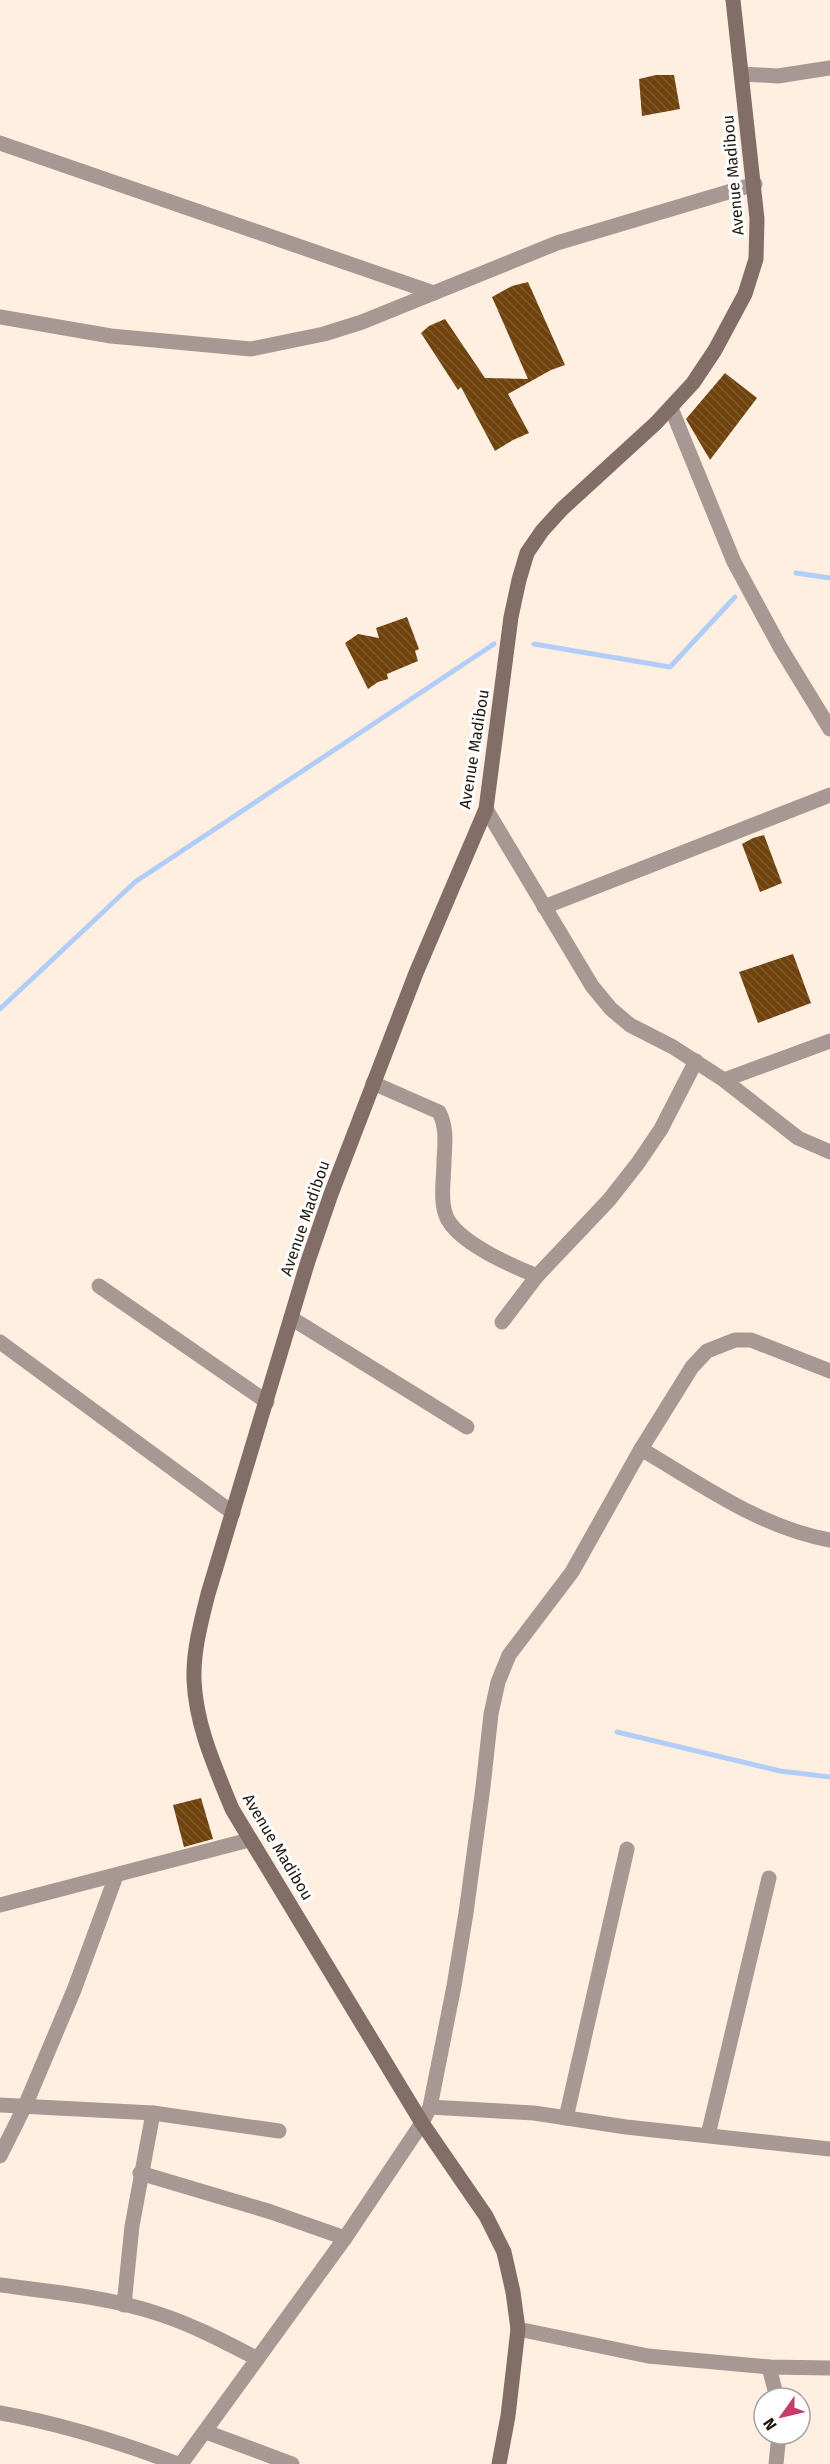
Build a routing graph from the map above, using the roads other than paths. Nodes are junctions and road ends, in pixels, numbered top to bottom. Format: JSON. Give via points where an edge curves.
{"nodes":[{"id":1,"x":734,"y":0,"type":"edge"},
{"id":2,"x":830,"y":68,"type":"edge"},
{"id":3,"x":742,"y":74,"type":"junction"},
{"id":4,"x":0,"y":142,"type":"edge"},
{"id":5,"x":755,"y":184,"type":"junction"},
{"id":6,"x":434,"y":294,"type":"junction"},
{"id":7,"x":0,"y":317,"type":"edge"},
{"id":8,"x":671,"y":408,"type":"junction"},
{"id":9,"x":830,"y":729,"type":"edge"},
{"id":10,"x":830,"y":795,"type":"edge"},
{"id":11,"x":486,"y":809,"type":"junction"},
{"id":12,"x":544,"y":908,"type":"junction"},
{"id":13,"x":830,"y":1041,"type":"edge"},
{"id":14,"x":696,"y":1061,"type":"junction"},
{"id":15,"x":724,"y":1080,"type":"junction"},
{"id":16,"x":373,"y":1083,"type":"junction"},
{"id":17,"x":830,"y":1152,"type":"edge"},
{"id":18,"x":537,"y":1276,"type":"junction"},
{"id":19,"x":99,"y":1286,"type":"dead end"},
{"id":20,"x":291,"y":1318,"type":"junction"},
{"id":21,"x":502,"y":1322,"type":"dead end"},
{"id":22,"x":0,"y":1342,"type":"edge"},
{"id":23,"x":830,"y":1371,"type":"edge"},
{"id":24,"x":267,"y":1402,"type":"junction"},
{"id":25,"x":467,"y":1427,"type":"dead end"},
{"id":26,"x":641,"y":1449,"type":"junction"},
{"id":27,"x":233,"y":1513,"type":"junction"},
{"id":28,"x":830,"y":1540,"type":"edge"},
{"id":29,"x":249,"y":1840,"type":"junction"},
{"id":30,"x":627,"y":1849,"type":"dead end"},
{"id":31,"x":116,"y":1876,"type":"junction"},
{"id":32,"x":769,"y":1878,"type":"dead end"},
{"id":33,"x":0,"y":1905,"type":"edge"},
{"id":34,"x":0,"y":2105,"type":"edge"},
{"id":35,"x":25,"y":2106,"type":"junction"},
{"id":36,"x":430,"y":2107,"type":"junction"},
{"id":37,"x":153,"y":2113,"type":"junction"},
{"id":38,"x":566,"y":2118,"type":"junction"},
{"id":39,"x":422,"y":2123,"type":"junction"},
{"id":40,"x":279,"y":2131,"type":"dead end"},
{"id":41,"x":708,"y":2135,"type":"junction"},
{"id":42,"x":830,"y":2149,"type":"edge"},
{"id":43,"x":0,"y":2156,"type":"edge"},
{"id":44,"x":140,"y":2173,"type":"junction"},
{"id":45,"x":345,"y":2238,"type":"junction"},
{"id":46,"x":0,"y":2285,"type":"edge"},
{"id":47,"x":124,"y":2305,"type":"junction"},
{"id":48,"x":518,"y":2329,"type":"junction"},
{"id":49,"x":256,"y":2358,"type":"junction"},
{"id":50,"x":769,"y":2367,"type":"junction"},
{"id":51,"x":830,"y":2368,"type":"edge"},
{"id":52,"x":774,"y":2386,"type":"edge"},
{"id":53,"x":0,"y":2413,"type":"edge"},
{"id":54,"x":206,"y":2432,"type":"junction"},
{"id":55,"x":778,"y":2446,"type":"edge"},
{"id":56,"x":179,"y":2464,"type":"edge"},
{"id":57,"x":292,"y":2464,"type":"edge"},
{"id":58,"x":499,"y":2464,"type":"edge"},
{"id":59,"x":776,"y":2464,"type":"edge"}],
"edges":[{"from":1,"to":3,"type":"street","name":"Avenue Madibou"},
{"from":2,"to":3,"type":"street","via":[[778,76]]},
{"from":3,"to":5,"type":"street","name":"Avenue Madibou"},
{"from":4,"to":6,"type":"street"},
{"from":5,"to":6,"type":"street","via":[[557,243]]},
{"from":5,"to":8,"type":"street","name":"Avenue Madibou","via":[[756,259],[746,294],[715,350]]},
{"from":6,"to":7,"type":"street","via":[[324,334],[250,349],[111,336]]},
{"from":8,"to":9,"type":"street","via":[[734,562]]},
{"from":8,"to":11,"type":"street","name":"Avenue Madibou","via":[[562,509],[527,553],[511,617]]},
{"from":10,"to":12,"type":"street"},
{"from":11,"to":12,"type":"street"},
{"from":11,"to":16,"type":"street","name":"Avenue Madibou"},
{"from":12,"to":14,"type":"street","via":[[611,1010],[630,1025]]},
{"from":13,"to":15,"type":"street"},
{"from":14,"to":15,"type":"street"},
{"from":14,"to":18,"type":"street","via":[[661,1129],[638,1163],[609,1200]]},
{"from":15,"to":17,"type":"street","via":[[798,1138]]},
{"from":16,"to":18,"type":"street","via":[[439,1112],[445,1128],[444,1206],[455,1229],[506,1263]]},
{"from":16,"to":20,"type":"street","name":"Avenue Madibou"},
{"from":18,"to":21,"type":"street"},
{"from":19,"to":24,"type":"street"},
{"from":20,"to":24,"type":"street","name":"Avenue Madibou"},
{"from":20,"to":25,"type":"street"},
{"from":22,"to":27,"type":"street"},
{"from":23,"to":26,"type":"street","via":[[751,1340],[721,1344],[707,1351],[692,1367]]},
{"from":24,"to":27,"type":"street","name":"Avenue Madibou"},
{"from":26,"to":28,"type":"street","via":[[759,1517],[801,1535]]},
{"from":26,"to":36,"type":"street","via":[[572,1572],[509,1655],[498,1682],[464,1924]]},
{"from":27,"to":29,"type":"street","name":"Avenue Madibou","via":[[208,1594],[194,1679],[198,1717],[211,1759]]},
{"from":29,"to":31,"type":"street"},
{"from":29,"to":39,"type":"street","name":"Avenue Madibou"},
{"from":30,"to":38,"type":"street"},
{"from":31,"to":33,"type":"street"},
{"from":31,"to":35,"type":"street"},
{"from":32,"to":41,"type":"street"},
{"from":34,"to":35,"type":"street"},
{"from":35,"to":37,"type":"street"},
{"from":35,"to":43,"type":"street"},
{"from":36,"to":38,"type":"street"},
{"from":36,"to":39,"type":"street"},
{"from":37,"to":40,"type":"street"},
{"from":37,"to":44,"type":"street"},
{"from":38,"to":41,"type":"street"},
{"from":39,"to":45,"type":"street"},
{"from":39,"to":48,"type":"street","name":"Avenue Madibou","via":[[486,2216],[504,2252]]},
{"from":41,"to":42,"type":"street"},
{"from":44,"to":45,"type":"street"},
{"from":44,"to":47,"type":"street"},
{"from":45,"to":49,"type":"street"},
{"from":46,"to":47,"type":"street"},
{"from":47,"to":49,"type":"street","via":[[198,2329]]},
{"from":48,"to":50,"type":"street","via":[[648,2356]]},
{"from":48,"to":58,"type":"street","name":"Avenue Madibou"},
{"from":49,"to":54,"type":"street"},
{"from":50,"to":51,"type":"street"},
{"from":50,"to":52,"type":"street"},
{"from":53,"to":56,"type":"street","via":[[52,2422]]},
{"from":54,"to":56,"type":"street"},
{"from":54,"to":57,"type":"street"},
{"from":55,"to":59,"type":"street"}]}
